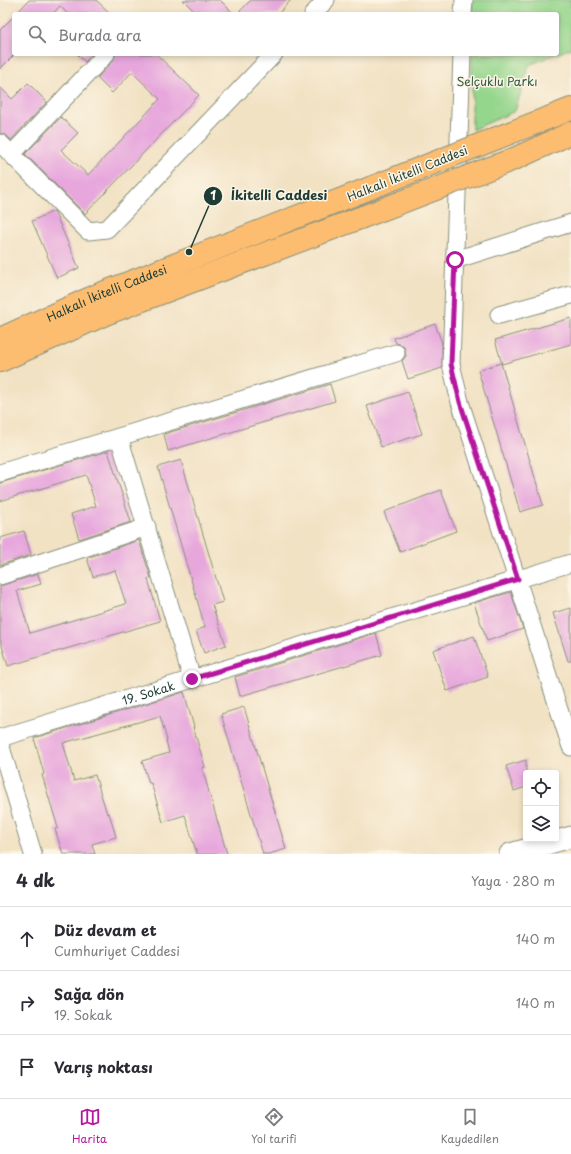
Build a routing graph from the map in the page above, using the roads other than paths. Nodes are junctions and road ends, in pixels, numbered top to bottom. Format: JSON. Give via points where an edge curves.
{"nodes":[{"id":1,"x":326,"y":0,"type":"edge"},
{"id":2,"x":464,"y":0,"type":"edge"},
{"id":3,"x":315,"y":12,"type":"edge"},
{"id":4,"x":463,"y":12,"type":"edge"},
{"id":5,"x":104,"y":56,"type":"edge"},
{"id":6,"x":272,"y":56,"type":"edge"},
{"id":7,"x":462,"y":56,"type":"edge"},
{"id":8,"x":571,"y":109,"type":"edge"},
{"id":9,"x":571,"y":133,"type":"edge"},
{"id":10,"x":6,"y":148,"type":"edge"},
{"id":11,"x":571,"y":222,"type":"edge"},
{"id":12,"x":455,"y":260,"type":"junction"},
{"id":13,"x":571,"y":295,"type":"edge"},
{"id":14,"x":499,"y":315,"type":"dead end"},
{"id":15,"x":0,"y":339,"type":"edge"},
{"id":16,"x":396,"y":353,"type":"dead end"},
{"id":17,"x":0,"y":361,"type":"edge"},
{"id":18,"x":119,"y":437,"type":"junction"},
{"id":19,"x":0,"y":472,"type":"edge"},
{"id":20,"x":147,"y":527,"type":"junction"},
{"id":21,"x":571,"y":563,"type":"edge"},
{"id":22,"x":0,"y":576,"type":"edge"},
{"id":23,"x":518,"y":579,"type":"junction"},
{"id":24,"x":192,"y":679,"type":"junction"},
{"id":25,"x":0,"y":738,"type":"edge"},
{"id":26,"x":0,"y":744,"type":"edge"},
{"id":27,"x":571,"y":747,"type":"edge"},
{"id":28,"x":568,"y":843,"type":"edge"},
{"id":29,"x":33,"y":854,"type":"edge"},
{"id":30,"x":510,"y":854,"type":"edge"}],
"edges":[{"from":1,"to":3,"type":"street"},
{"from":2,"to":4,"type":"street"},
{"from":5,"to":10,"type":"street"},
{"from":6,"to":10,"type":"street","via":[[107,229],[88,231]]},
{"from":7,"to":12,"type":"street"},
{"from":8,"to":15,"type":"main road","name":"Halkalı İkitelli Caddesi","bridge":true,"via":[[95,296]]},
{"from":9,"to":17,"type":"main road","name":"Halkalı İkitelli Caddesi","bridge":true,"via":[[514,159],[108,313]]},
{"from":11,"to":12,"type":"street"},
{"from":12,"to":23,"type":"street","via":[[451,364],[460,402]]},
{"from":13,"to":14,"type":"street"},
{"from":16,"to":18,"type":"street"},
{"from":18,"to":19,"type":"street"},
{"from":18,"to":20,"type":"street"},
{"from":20,"to":22,"type":"street"},
{"from":20,"to":24,"type":"street"},
{"from":21,"to":23,"type":"street","name":"19. Sokak"},
{"from":23,"to":24,"type":"street","name":"19. Sokak"},
{"from":23,"to":27,"type":"street"},
{"from":24,"to":25,"type":"street","name":"19. Sokak"},
{"from":26,"to":29,"type":"street"},
{"from":28,"to":30,"type":"street"}]}
